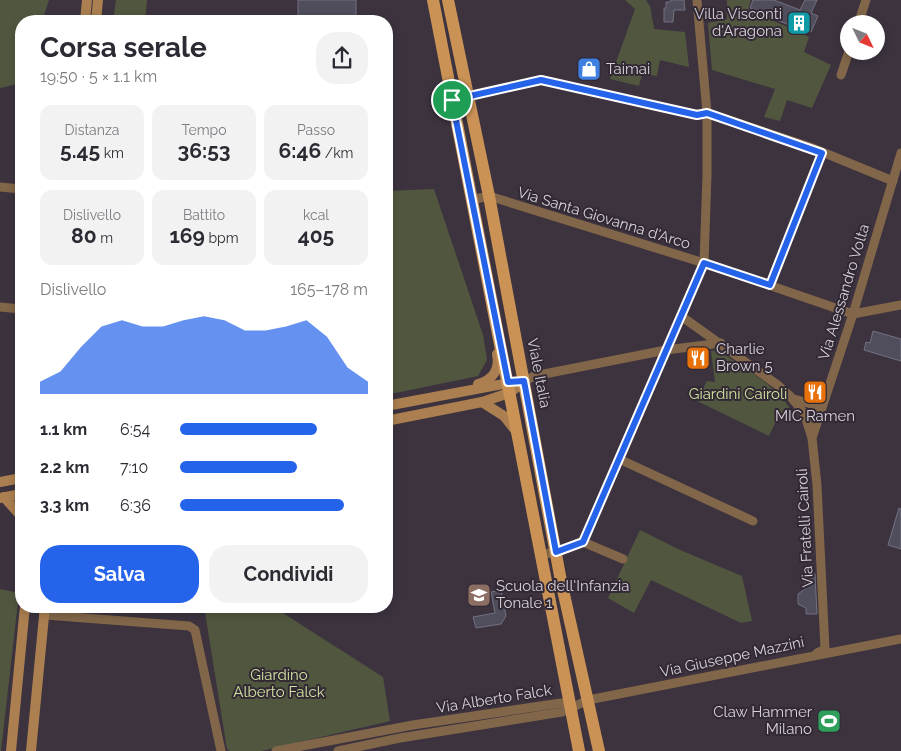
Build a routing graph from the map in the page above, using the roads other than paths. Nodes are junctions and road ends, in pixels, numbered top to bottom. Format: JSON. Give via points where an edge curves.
{"nodes":[{"id":1,"x":87,"y":0,"type":"edge"},
{"id":2,"x":98,"y":0,"type":"edge"},
{"id":3,"x":104,"y":0,"type":"edge"},
{"id":4,"x":433,"y":0,"type":"edge"},
{"id":5,"x":448,"y":0,"type":"edge"},
{"id":6,"x":697,"y":0,"type":"edge"},
{"id":7,"x":866,"y":0,"type":"edge"},
{"id":8,"x":86,"y":15,"type":"edge"},
{"id":9,"x":97,"y":15,"type":"edge"},
{"id":10,"x":98,"y":15,"type":"edge"},
{"id":11,"x":861,"y":15,"type":"edge"},
{"id":12,"x":846,"y":60,"type":"edge"},
{"id":13,"x":841,"y":75,"type":"dead end"},
{"id":14,"x":467,"y":96,"type":"junction"},
{"id":15,"x":452,"y":100,"type":"junction"},
{"id":16,"x":707,"y":113,"type":"junction"},
{"id":17,"x":822,"y":153,"type":"junction"},
{"id":18,"x":901,"y":153,"type":"edge"},
{"id":19,"x":892,"y":181,"type":"junction"},
{"id":20,"x":0,"y":187,"type":"edge"},
{"id":21,"x":15,"y":188,"type":"edge"},
{"id":22,"x":489,"y":196,"type":"junction"},
{"id":23,"x":471,"y":200,"type":"junction"},
{"id":24,"x":704,"y":263,"type":"junction"},
{"id":25,"x":770,"y":285,"type":"junction"},
{"id":26,"x":901,"y":304,"type":"edge"},
{"id":27,"x":492,"y":305,"type":"junction"},
{"id":28,"x":0,"y":307,"type":"edge"},
{"id":29,"x":15,"y":309,"type":"edge"},
{"id":30,"x":853,"y":314,"type":"junction"},
{"id":31,"x":681,"y":316,"type":"junction"},
{"id":32,"x":721,"y":343,"type":"junction"},
{"id":33,"x":666,"y":350,"type":"junction"},
{"id":34,"x":524,"y":381,"type":"junction"},
{"id":35,"x":509,"y":387,"type":"junction"},
{"id":36,"x":461,"y":391,"type":"junction"},
{"id":37,"x":794,"y":400,"type":"junction"},
{"id":38,"x":482,"y":402,"type":"junction"},
{"id":39,"x":393,"y":405,"type":"edge"},
{"id":40,"x":822,"y":407,"type":"junction"},
{"id":41,"x":393,"y":420,"type":"edge"},
{"id":42,"x":518,"y":434,"type":"junction"},
{"id":43,"x":812,"y":438,"type":"junction"},
{"id":44,"x":618,"y":459,"type":"junction"},
{"id":45,"x":15,"y":479,"type":"edge"},
{"id":46,"x":0,"y":482,"type":"edge"},
{"id":47,"x":15,"y":495,"type":"edge"},
{"id":48,"x":2,"y":498,"type":"edge"},
{"id":49,"x":15,"y":510,"type":"edge"},
{"id":50,"x":753,"y":521,"type":"dead end"},
{"id":51,"x":583,"y":542,"type":"junction"},
{"id":52,"x":556,"y":552,"type":"junction"},
{"id":53,"x":541,"y":555,"type":"junction"},
{"id":54,"x":623,"y":560,"type":"dead end"},
{"id":55,"x":24,"y":613,"type":"edge"},
{"id":56,"x":45,"y":613,"type":"edge"},
{"id":57,"x":64,"y":613,"type":"edge"},
{"id":58,"x":901,"y":639,"type":"edge"},
{"id":59,"x":814,"y":654,"type":"junction"},
{"id":60,"x":588,"y":700,"type":"junction"},
{"id":61,"x":570,"y":706,"type":"junction"},
{"id":62,"x":11,"y":751,"type":"edge"},
{"id":63,"x":31,"y":751,"type":"edge"},
{"id":64,"x":36,"y":751,"type":"edge"},
{"id":65,"x":220,"y":751,"type":"edge"},
{"id":66,"x":276,"y":751,"type":"edge"},
{"id":67,"x":338,"y":751,"type":"edge"},
{"id":68,"x":579,"y":751,"type":"edge"},
{"id":69,"x":599,"y":751,"type":"edge"}],
"edges":[{"from":1,"to":8,"type":"street"},
{"from":2,"to":9,"type":"street"},
{"from":3,"to":10,"type":"street"},
{"from":4,"to":15,"type":"main road"},
{"from":5,"to":14,"type":"main road","name":"Viale Italia"},
{"from":6,"to":16,"type":"street"},
{"from":7,"to":11,"type":"street"},
{"from":12,"to":13,"type":"street"},
{"from":14,"to":15,"type":"street"},
{"from":14,"to":16,"type":"street","via":[[541,80],[697,115]]},
{"from":14,"to":22,"type":"main road","name":"Viale Italia"},
{"from":15,"to":23,"type":"main road"},
{"from":16,"to":17,"type":"street"},
{"from":16,"to":24,"type":"street"},
{"from":17,"to":19,"type":"street"},
{"from":17,"to":25,"type":"street"},
{"from":18,"to":19,"type":"street","name":"Via Alessandro Volta"},
{"from":19,"to":30,"type":"street","name":"Via Alessandro Volta"},
{"from":20,"to":21,"type":"street"},
{"from":22,"to":23,"type":"street","name":"Via Santa Giovanna d'Arco"},
{"from":22,"to":24,"type":"street","name":"Via Santa Giovanna d'Arco"},
{"from":22,"to":34,"type":"main road","name":"Viale Italia"},
{"from":23,"to":27,"type":"main road"},
{"from":24,"to":25,"type":"street","name":"Via Santa Giovanna d'Arco"},
{"from":24,"to":31,"type":"street"},
{"from":25,"to":30,"type":"street","name":"Via Santa Giovanna d'Arco"},
{"from":26,"to":30,"type":"street"},
{"from":27,"to":35,"type":"main road"},
{"from":27,"to":36,"type":"street","via":[[490,318],[498,365],[491,378]]},
{"from":28,"to":29,"type":"street"},
{"from":30,"to":40,"type":"street","name":"Via Alessandro Volta"},
{"from":31,"to":32,"type":"street","name":"Via Fratelli Cairoli"},
{"from":31,"to":33,"type":"street"},
{"from":32,"to":33,"type":"street"},
{"from":32,"to":37,"type":"street","name":"Via Fratelli Cairoli"},
{"from":33,"to":34,"type":"street","via":[[534,376]]},
{"from":33,"to":44,"type":"street"},
{"from":34,"to":35,"type":"street"},
{"from":34,"to":52,"type":"main road","name":"Viale Italia"},
{"from":35,"to":36,"type":"street"},
{"from":35,"to":38,"type":"street"},
{"from":35,"to":42,"type":"main road"},
{"from":36,"to":39,"type":"street"},
{"from":37,"to":40,"type":"street","name":"Via Fratelli Cairoli"},
{"from":37,"to":43,"type":"street","name":"Via Fratelli Cairoli","via":[[804,413]]},
{"from":38,"to":41,"type":"street"},
{"from":38,"to":42,"type":"street","via":[[504,416]]},
{"from":40,"to":43,"type":"street","name":"Via Alessandro Volta"},
{"from":42,"to":53,"type":"main road"},
{"from":43,"to":59,"type":"street","name":"Via Fratelli Cairoli","via":[[825,649]]},
{"from":44,"to":50,"type":"street"},
{"from":44,"to":51,"type":"street"},
{"from":45,"to":46,"type":"street"},
{"from":47,"to":48,"type":"street"},
{"from":48,"to":49,"type":"street"},
{"from":51,"to":52,"type":"street"},
{"from":51,"to":54,"type":"street"},
{"from":52,"to":53,"type":"street"},
{"from":52,"to":60,"type":"main road","name":"Viale Italia"},
{"from":53,"to":61,"type":"main road"},
{"from":55,"to":62,"type":"street"},
{"from":56,"to":63,"type":"street"},
{"from":57,"to":65,"type":"street","via":[[189,626],[195,630]]},
{"from":58,"to":59,"type":"street","name":"Via Giuseppe Mazzini"},
{"from":59,"to":60,"type":"street","name":"Via Giuseppe Mazzini"},
{"from":60,"to":61,"type":"street","name":"Via Giuseppe Mazzini"},
{"from":60,"to":69,"type":"main road","name":"Viale Italia"},
{"from":61,"to":66,"type":"street","name":"Via Alberto Falck","via":[[561,703],[414,725]]},
{"from":61,"to":67,"type":"street","name":"Via Alberto Falck","via":[[562,712]]},
{"from":61,"to":68,"type":"main road"},
{"from":63,"to":64,"type":"street"}]}
